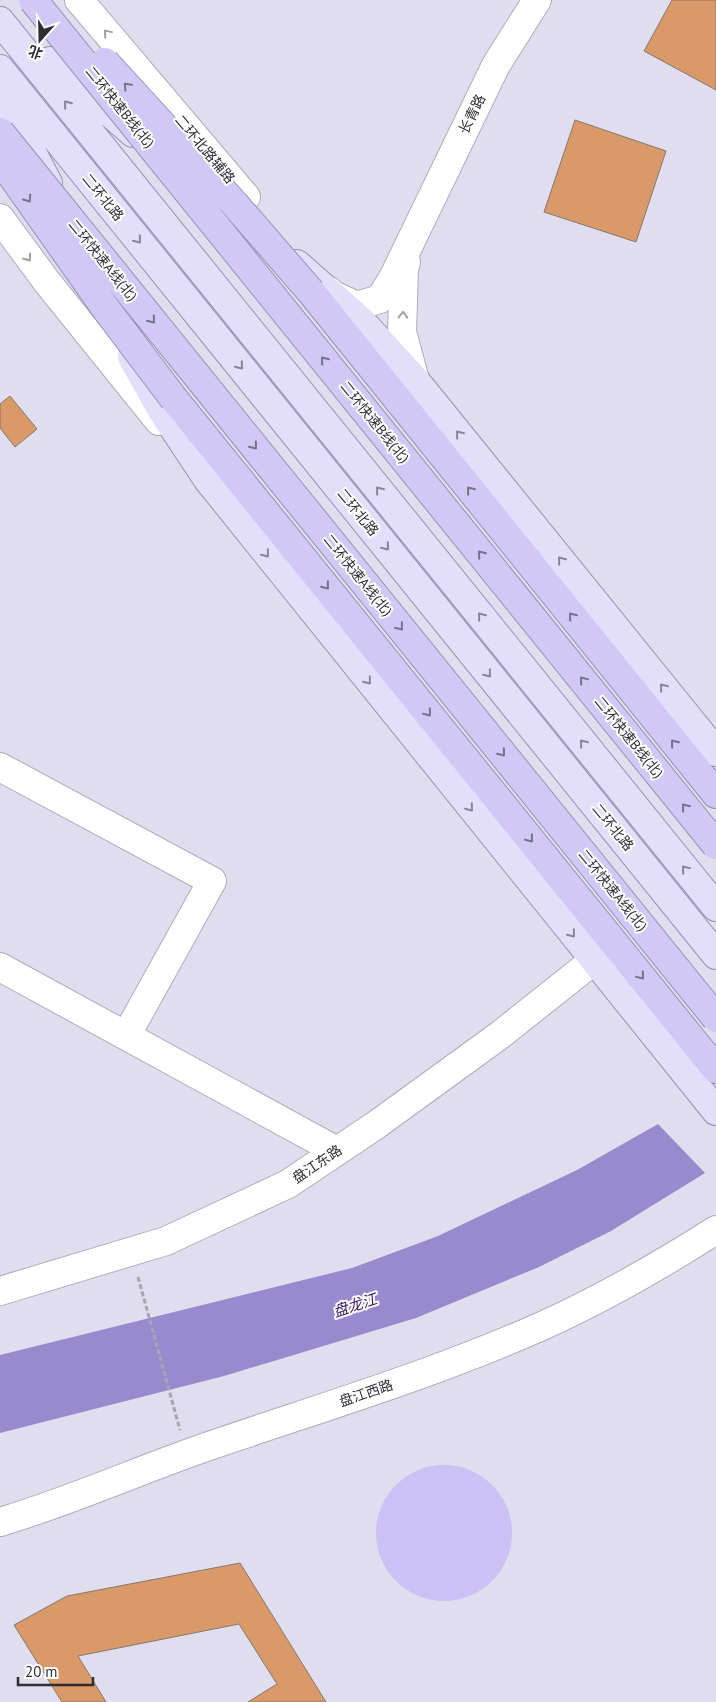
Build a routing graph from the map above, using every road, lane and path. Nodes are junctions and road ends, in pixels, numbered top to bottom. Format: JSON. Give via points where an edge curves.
{"nodes":[{"id":1,"x":33,"y":0,"type":"edge"},
{"id":2,"x":46,"y":0,"type":"edge"},
{"id":3,"x":79,"y":0,"type":"edge"},
{"id":4,"x":537,"y":0,"type":"edge"},
{"id":5,"x":0,"y":14,"type":"edge"},
{"id":6,"x":0,"y":22,"type":"edge"},
{"id":7,"x":0,"y":69,"type":"edge"},
{"id":8,"x":0,"y":91,"type":"edge"},
{"id":9,"x":0,"y":132,"type":"edge"},
{"id":10,"x":0,"y":159,"type":"edge"},
{"id":11,"x":0,"y":218,"type":"edge"},
{"id":12,"x":416,"y":232,"type":"junction"},
{"id":13,"x":334,"y":295,"type":"junction"},
{"id":14,"x":415,"y":380,"type":"junction"},
{"id":15,"x":236,"y":516,"type":"junction"},
{"id":16,"x":716,"y":752,"type":"edge"},
{"id":17,"x":0,"y":767,"type":"edge"},
{"id":18,"x":716,"y":794,"type":"edge"},
{"id":19,"x":716,"y":845,"type":"edge"},
{"id":20,"x":716,"y":907,"type":"edge"},
{"id":21,"x":716,"y":955,"type":"edge"},
{"id":22,"x":593,"y":960,"type":"junction"},
{"id":23,"x":0,"y":967,"type":"edge"},
{"id":24,"x":716,"y":1018,"type":"edge"},
{"id":25,"x":126,"y":1036,"type":"junction"},
{"id":26,"x":716,"y":1069,"type":"edge"},
{"id":27,"x":716,"y":1111,"type":"edge"},
{"id":28,"x":337,"y":1151,"type":"junction"},
{"id":29,"x":716,"y":1230,"type":"edge"},
{"id":30,"x":0,"y":1290,"type":"edge"},
{"id":31,"x":141,"y":1290,"type":"dead end"},
{"id":32,"x":173,"y":1404,"type":"dead end"},
{"id":33,"x":0,"y":1522,"type":"edge"}],
"edges":[{"from":19,"to":1,"type":"highway","name":"二环快速B线(北)","one_way":true,"bridge":true},
{"from":18,"to":2,"type":"highway","one_way":true,"bridge":true,"via":[[282,258]]},
{"from":13,"to":3,"type":"street","name":"二环北路辅路","one_way":true,"via":[[245,197]]},
{"from":4,"to":12,"type":"street","name":"长青路","via":[[496,65]]},
{"from":5,"to":13,"type":"main road","via":[[104,110]]},
{"from":20,"to":6,"type":"main road","one_way":true},
{"from":7,"to":21,"type":"main road","name":"二环北路","one_way":true},
{"from":8,"to":15,"type":"main road","via":[[140,373],[183,445]]},
{"from":9,"to":24,"type":"highway","name":"二环快速A线(北)","one_way":true,"bridge":true},
{"from":10,"to":26,"type":"highway","one_way":true,"bridge":true,"via":[[153,372]]},
{"from":11,"to":15,"type":"street","one_way":true,"via":[[47,282]]},
{"from":12,"to":13,"type":"street","via":[[380,299],[357,306]]},
{"from":14,"to":12,"type":"street","one_way":true,"via":[[402,332],[404,270]]},
{"from":13,"to":14,"type":"main road","via":[[390,350]]},
{"from":16,"to":14,"type":"main road","one_way":true},
{"from":15,"to":22,"type":"main road","one_way":true},
{"from":17,"to":25,"type":"street","via":[[212,881]]},
{"from":22,"to":27,"type":"main road"},
{"from":22,"to":28,"type":"street","name":"盘江东路","via":[[500,1036]]},
{"from":23,"to":25,"type":"street"},
{"from":25,"to":28,"type":"street"},
{"from":28,"to":30,"type":"street","name":"盘江东路","via":[[288,1184],[166,1241]]},
{"from":29,"to":33,"type":"street","name":"盘江西路","via":[[646,1272],[542,1326],[427,1372]]},
{"from":31,"to":32,"type":"path"}]}
